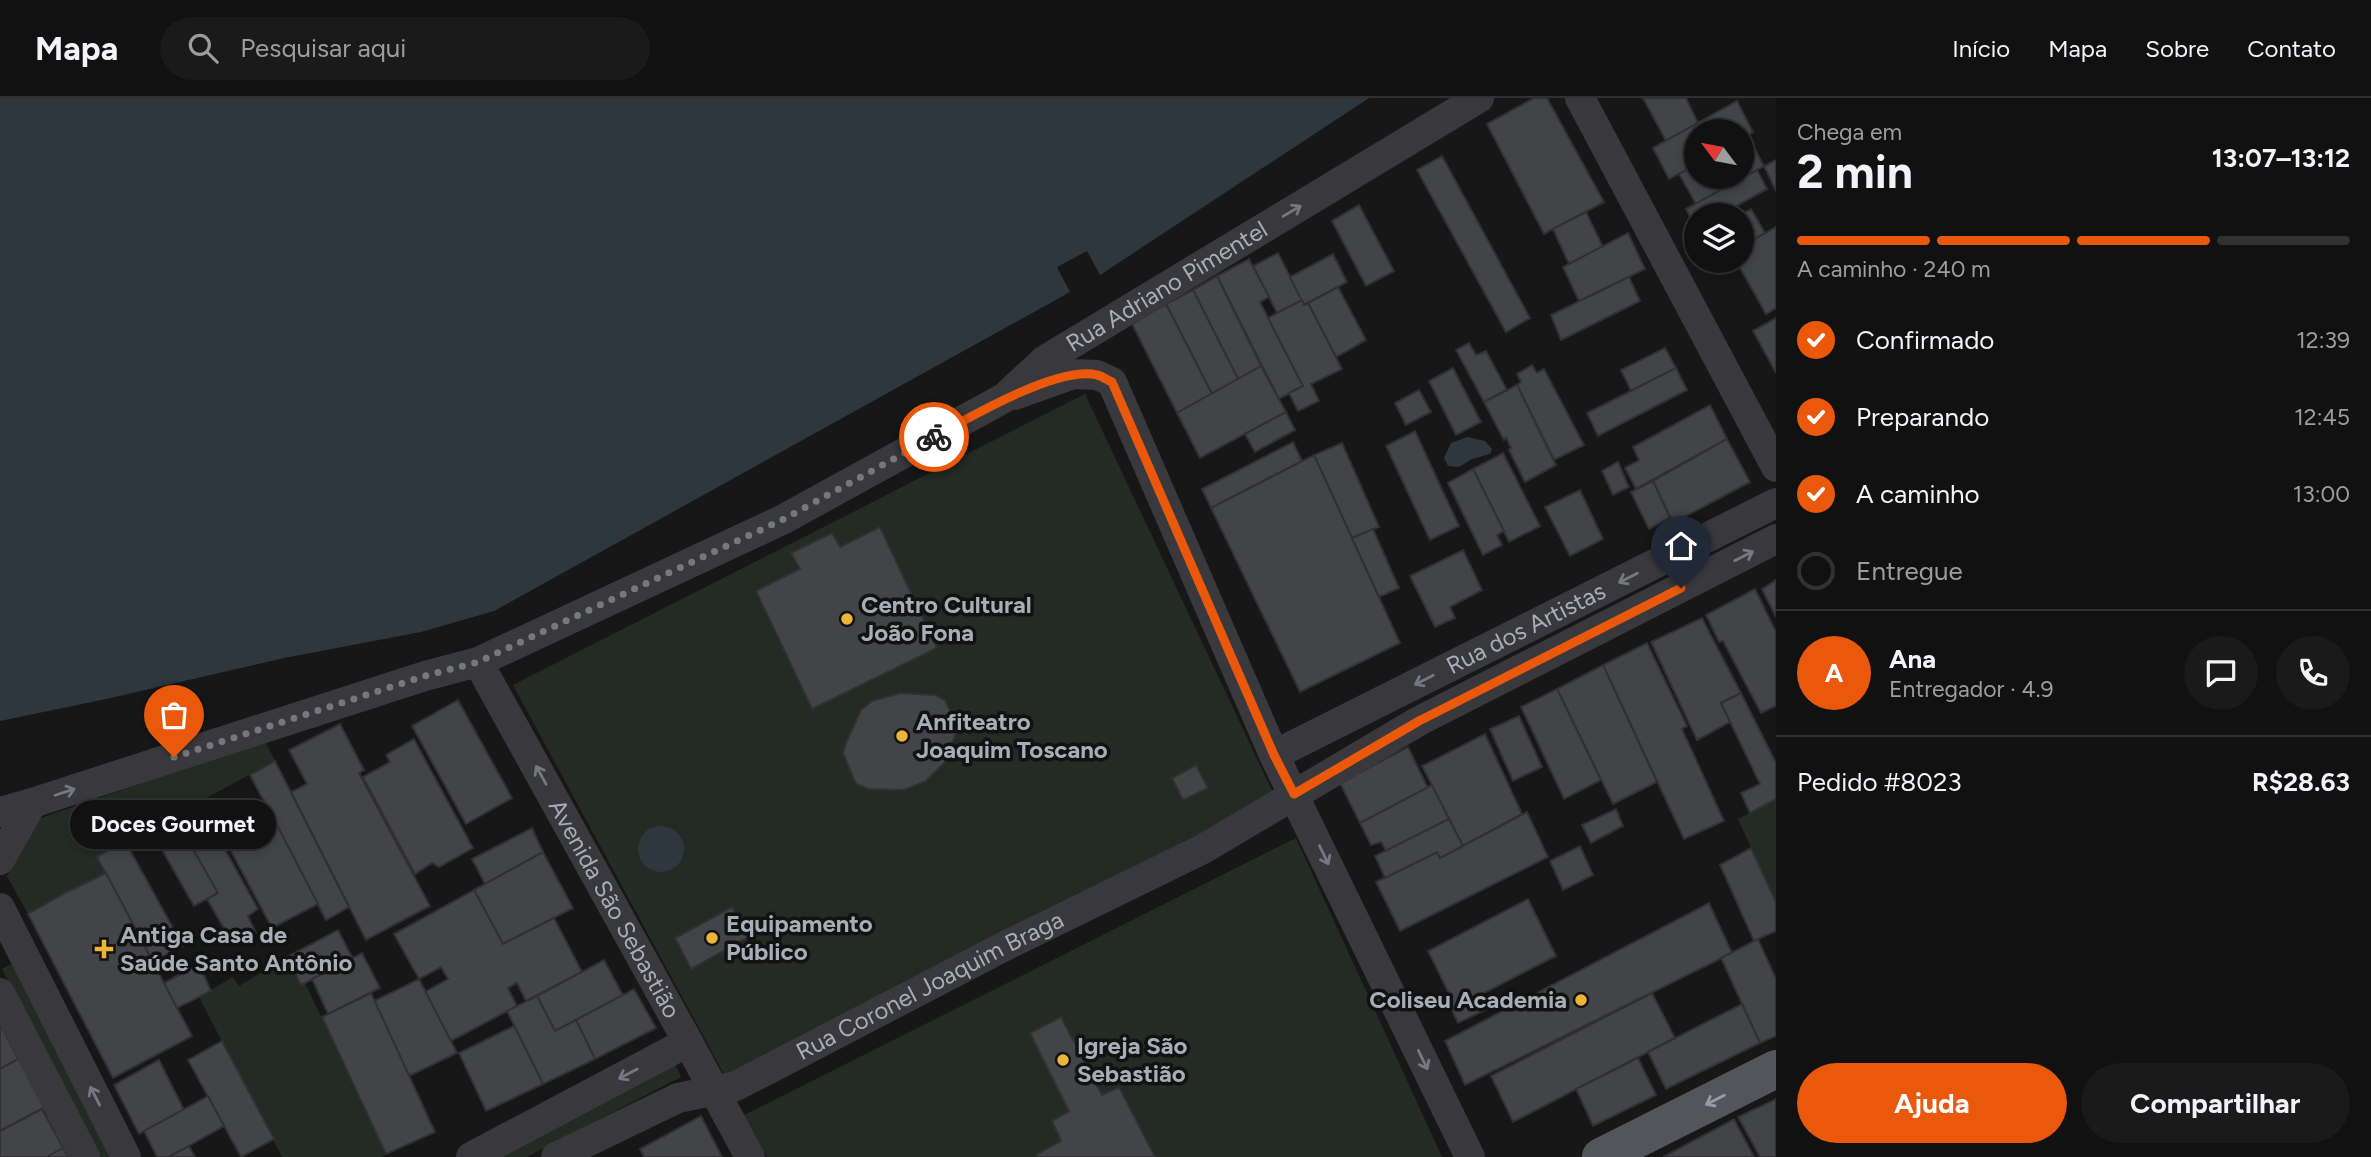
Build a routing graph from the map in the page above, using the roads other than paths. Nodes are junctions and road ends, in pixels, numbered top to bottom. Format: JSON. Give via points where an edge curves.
{"nodes":[{"id":1,"x":1479,"y":98,"type":"edge"},
{"id":2,"x":1580,"y":98,"type":"edge"},
{"id":3,"x":1004,"y":398,"type":"junction"},
{"id":4,"x":1776,"y":467,"type":"edge"},
{"id":5,"x":1776,"y":503,"type":"edge"},
{"id":6,"x":1776,"y":540,"type":"edge"},
{"id":7,"x":478,"y":662,"type":"junction"},
{"id":8,"x":1274,"y":755,"type":"junction"},
{"id":9,"x":1294,"y":794,"type":"junction"},
{"id":10,"x":32,"y":803,"type":"junction"},
{"id":11,"x":0,"y":812,"type":"edge"},
{"id":12,"x":0,"y":860,"type":"edge"},
{"id":13,"x":0,"y":908,"type":"edge"},
{"id":14,"x":10,"y":954,"type":"edge"},
{"id":15,"x":0,"y":993,"type":"edge"},
{"id":16,"x":688,"y":1042,"type":"junction"},
{"id":17,"x":1776,"y":1069,"type":"edge"},
{"id":18,"x":713,"y":1092,"type":"junction"},
{"id":19,"x":85,"y":1157,"type":"edge"},
{"id":20,"x":126,"y":1157,"type":"edge"},
{"id":21,"x":471,"y":1157,"type":"edge"},
{"id":22,"x":556,"y":1157,"type":"edge"},
{"id":23,"x":750,"y":1157,"type":"edge"},
{"id":24,"x":1470,"y":1157,"type":"edge"},
{"id":25,"x":1601,"y":1157,"type":"edge"}],
"edges":[{"from":3,"to":1,"type":"street","name":"Rua Adriano Pimentel","one_way":true,"via":[[1045,360]]},
{"from":2,"to":4,"type":"street"},
{"from":3,"to":7,"type":"street","name":"Rua Adriano Pimentel","via":[[782,520]]},
{"from":3,"to":8,"type":"street","via":[[1073,374],[1097,375],[1112,382]]},
{"from":5,"to":8,"type":"street","name":"Rua dos Artistas","one_way":true},
{"from":9,"to":6,"type":"street","name":"Rua dos Artistas","one_way":true,"via":[[1419,721]]},
{"from":10,"to":7,"type":"street","name":"Rua Adriano Pimentel","one_way":true},
{"from":16,"to":7,"type":"street","name":"Avenida São Sebastião","one_way":true},
{"from":8,"to":9,"type":"street"},
{"from":9,"to":18,"type":"street","name":"Rua Coronel Joaquim Braga","via":[[1203,849],[736,1086]]},
{"from":9,"to":24,"type":"street","one_way":true},
{"from":10,"to":11,"type":"street","name":"Rua Adriano Pimentel"},
{"from":10,"to":12,"type":"street"},
{"from":13,"to":14,"type":"street"},
{"from":20,"to":14,"type":"street","one_way":true},
{"from":15,"to":19,"type":"street"},
{"from":16,"to":18,"type":"street","name":"Avenida São Sebastião"},
{"from":16,"to":21,"type":"street","one_way":true},
{"from":17,"to":25,"type":"main road","one_way":true},
{"from":18,"to":22,"type":"street","name":"Rua Coronel Joaquim Braga","via":[[678,1098]]},
{"from":18,"to":23,"type":"street","name":"Avenida São Sebastião"}]}
